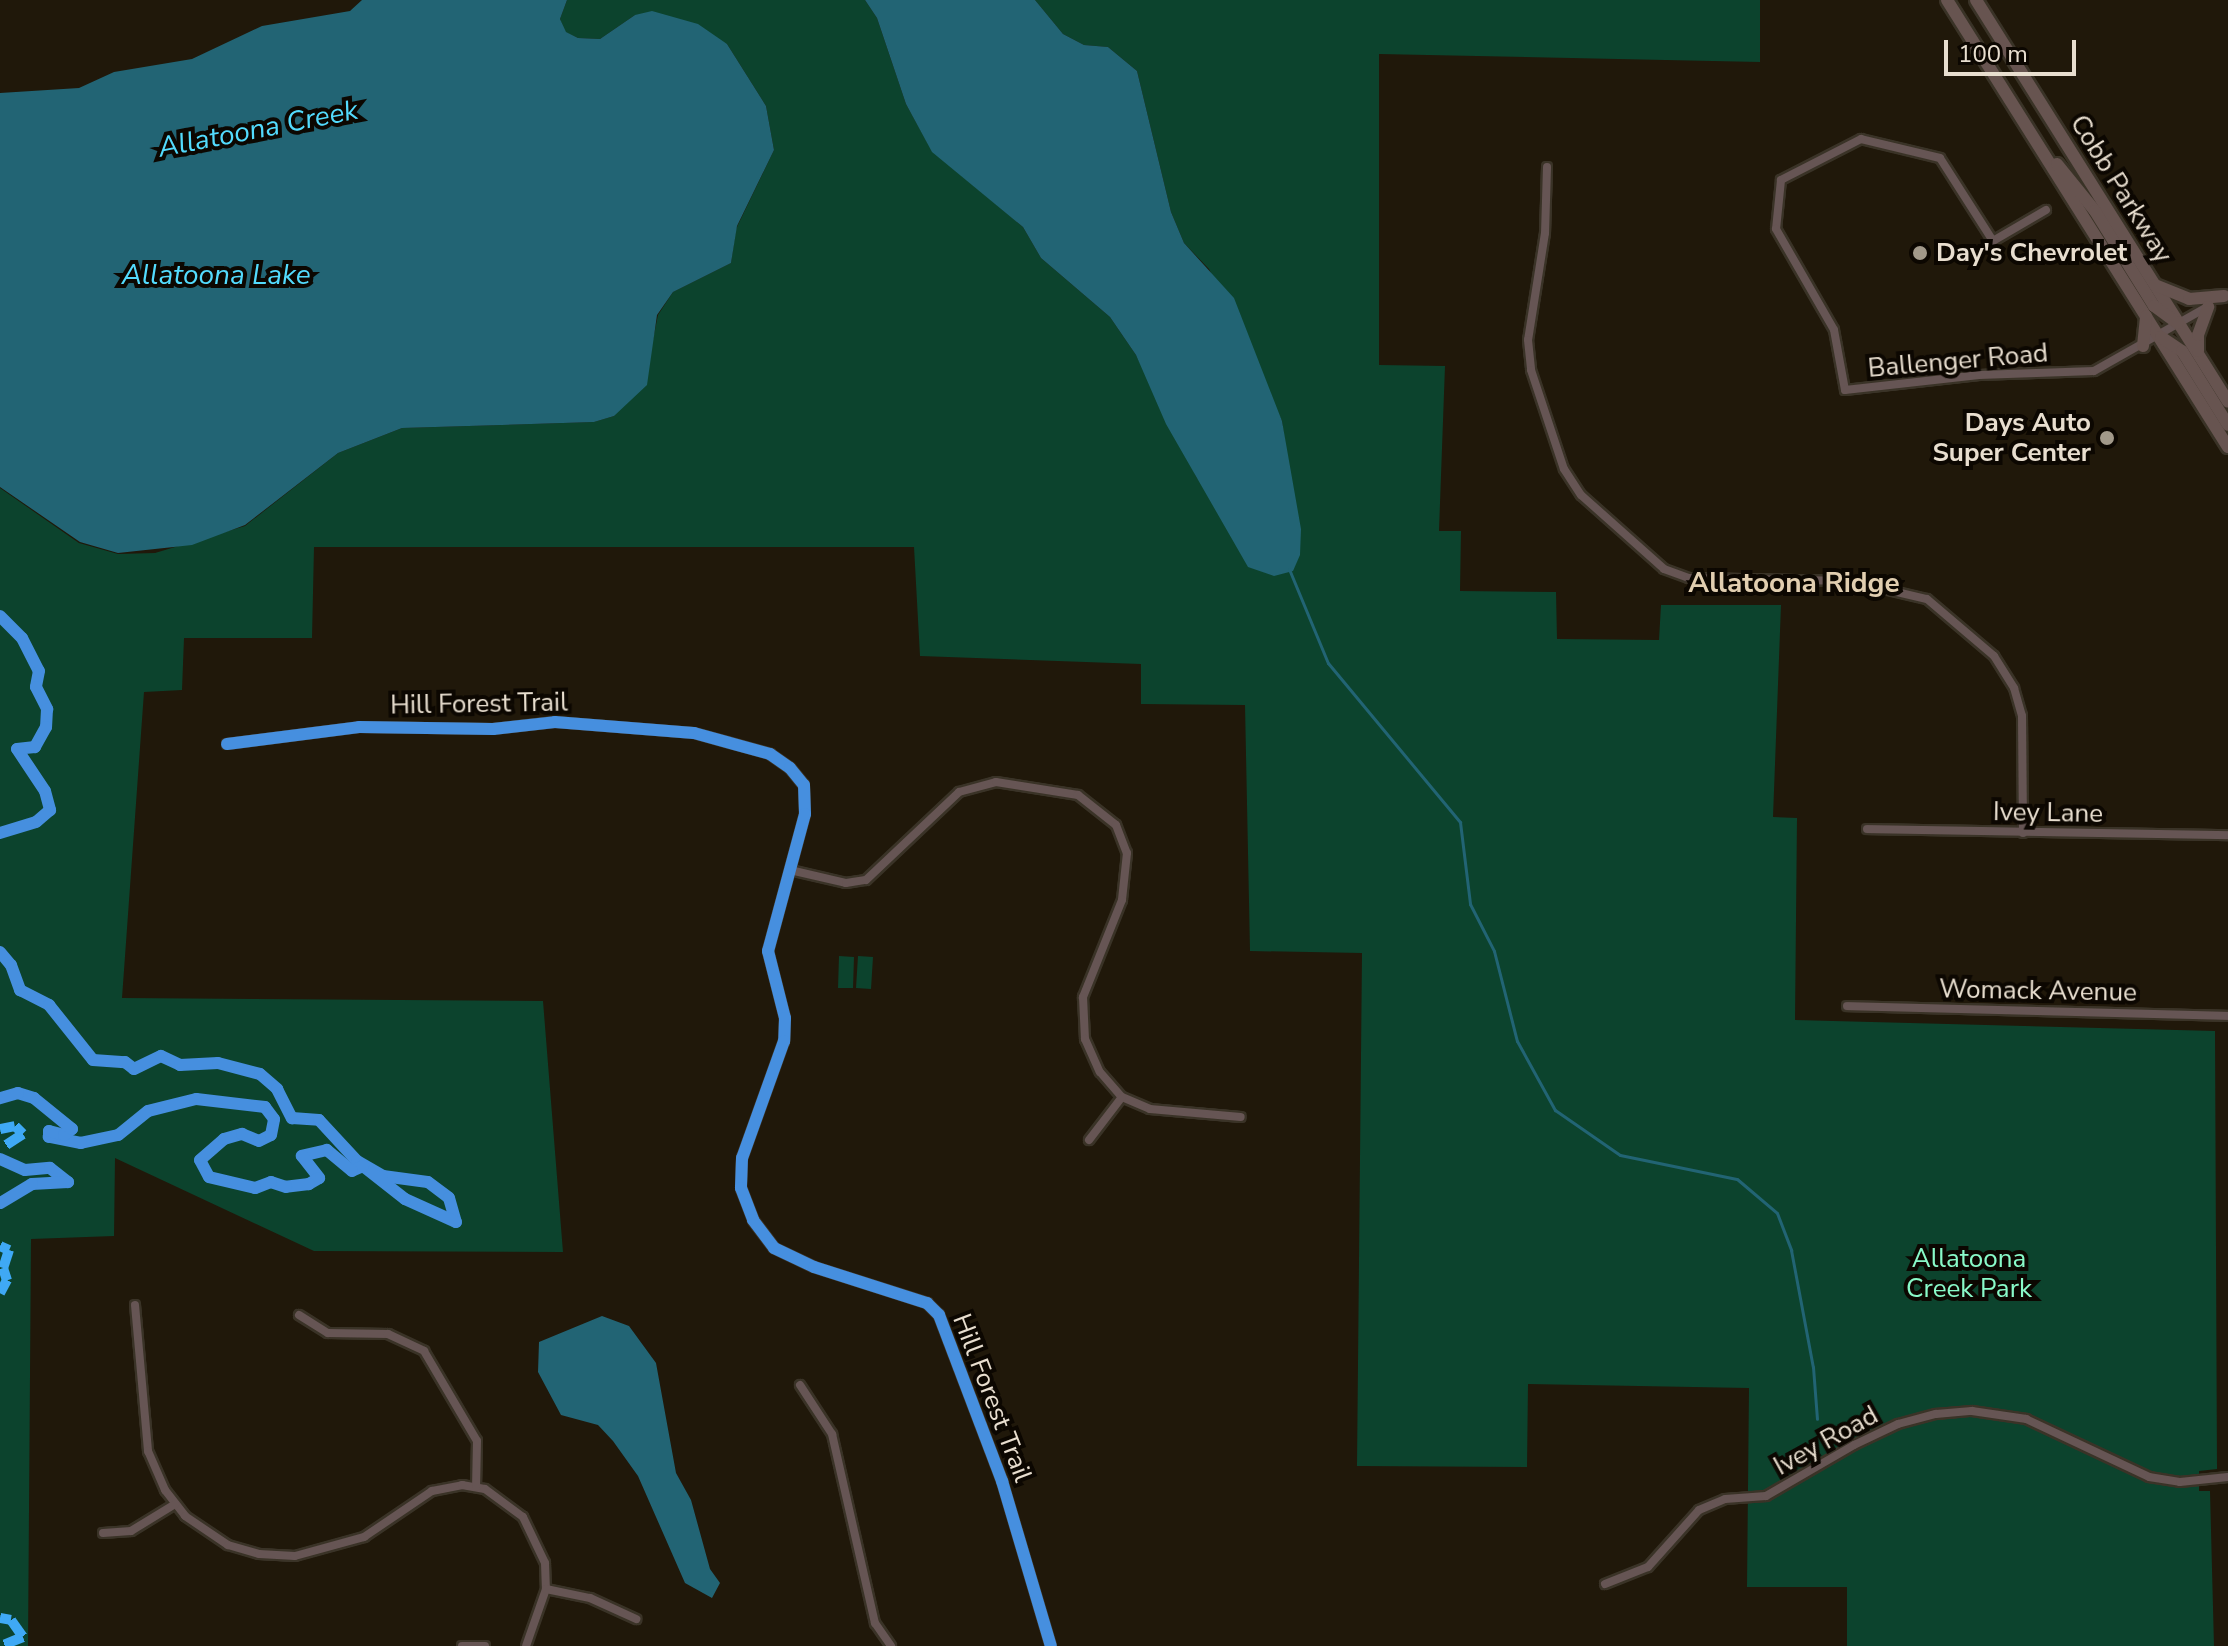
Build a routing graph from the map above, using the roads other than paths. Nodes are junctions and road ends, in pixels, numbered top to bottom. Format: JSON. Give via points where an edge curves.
{"nodes":[{"id":1,"x":1947,"y":0,"type":"edge"},
{"id":2,"x":1976,"y":0,"type":"edge"},
{"id":3,"x":2047,"y":158,"type":"junction"},
{"id":4,"x":1547,"y":167,"type":"dead end"},
{"id":5,"x":2046,"y":210,"type":"dead end"},
{"id":6,"x":2155,"y":285,"type":"junction"},
{"id":7,"x":2226,"y":295,"type":"edge"},
{"id":8,"x":2208,"y":307,"type":"junction"},
{"id":9,"x":2146,"y":316,"type":"junction"},
{"id":10,"x":2179,"y":324,"type":"junction"},
{"id":11,"x":2159,"y":336,"type":"junction"},
{"id":12,"x":2143,"y":346,"type":"junction"},
{"id":13,"x":2199,"y":355,"type":"junction"},
{"id":14,"x":2228,"y":401,"type":"edge"},
{"id":15,"x":2228,"y":425,"type":"edge"},
{"id":16,"x":2228,"y":447,"type":"edge"},
{"id":17,"x":227,"y":744,"type":"dead end"},
{"id":18,"x":1867,"y":829,"type":"dead end"},
{"id":19,"x":2023,"y":833,"type":"junction"},
{"id":20,"x":2228,"y":835,"type":"edge"},
{"id":21,"x":790,"y":870,"type":"junction"},
{"id":22,"x":1847,"y":1006,"type":"dead end"},
{"id":23,"x":2228,"y":1016,"type":"edge"},
{"id":24,"x":1122,"y":1097,"type":"junction"},
{"id":25,"x":1241,"y":1117,"type":"dead end"},
{"id":26,"x":1089,"y":1140,"type":"dead end"},
{"id":27,"x":135,"y":1305,"type":"dead end"},
{"id":28,"x":299,"y":1315,"type":"dead end"},
{"id":29,"x":800,"y":1385,"type":"dead end"},
{"id":30,"x":2228,"y":1477,"type":"edge"},
{"id":31,"x":476,"y":1487,"type":"junction"},
{"id":32,"x":175,"y":1504,"type":"junction"},
{"id":33,"x":103,"y":1533,"type":"dead end"},
{"id":34,"x":1605,"y":1584,"type":"dead end"},
{"id":35,"x":546,"y":1589,"type":"junction"},
{"id":36,"x":636,"y":1619,"type":"dead end"},
{"id":37,"x":462,"y":1646,"type":"edge"},
{"id":38,"x":485,"y":1646,"type":"edge"},
{"id":39,"x":526,"y":1646,"type":"edge"},
{"id":40,"x":891,"y":1646,"type":"edge"},
{"id":41,"x":1051,"y":1646,"type":"edge"}],
"edges":[{"from":1,"to":3,"type":"main road","name":"Cobb Parkway"},
{"from":2,"to":6,"type":"main road","name":"Cobb Parkway"},
{"from":3,"to":9,"type":"main road","name":"Cobb Parkway"},
{"from":3,"to":10,"type":"main road","via":[[2064,170],[2095,211],[2154,306]]},
{"from":4,"to":19,"type":"street","via":[[1545,233],[1528,340],[1531,370],[1564,469],[1581,495],[1664,569],[1689,578],[1850,581],[1927,599],[1994,656],[2014,688],[2022,716]]},
{"from":5,"to":12,"type":"street","name":"Ballenger Road","via":[[1993,241],[1940,158],[1861,139],[1781,180],[1776,229],[1834,330],[1845,390],[1969,376],[2094,371]]},
{"from":6,"to":7,"type":"main road","via":[[2189,299]]},
{"from":6,"to":10,"type":"main road","name":"Cobb Parkway"},
{"from":7,"to":8,"type":"street","name":"Ballenger Road"},
{"from":8,"to":10,"type":"street","name":"Ballenger Road"},
{"from":8,"to":13,"type":"main road","via":[[2198,335]]},
{"from":9,"to":11,"type":"main road","name":"Cobb Parkway"},
{"from":9,"to":12,"type":"main road"},
{"from":10,"to":11,"type":"street","name":"Ballenger Road"},
{"from":10,"to":13,"type":"main road","name":"Cobb Parkway"},
{"from":11,"to":12,"type":"street","name":"Ballenger Road"},
{"from":11,"to":15,"type":"main road","via":[[2182,351]]},
{"from":11,"to":16,"type":"main road","name":"Cobb Parkway"},
{"from":13,"to":14,"type":"main road","name":"Cobb Parkway"},
{"from":17,"to":21,"type":"street","name":"Hill Forest Trail","via":[[359,727],[493,729],[555,722],[721,738],[770,754],[804,785],[805,814]]},
{"from":18,"to":19,"type":"street","name":"Ivey Lane"},
{"from":19,"to":20,"type":"street","name":"Ivey Lane"},
{"from":21,"to":24,"type":"street","via":[[846,883],[866,880],[959,792],[996,782],[1078,795],[1116,825],[1127,853],[1122,900],[1083,997],[1085,1039],[1100,1072]]},
{"from":21,"to":41,"type":"street","name":"Hill Forest Trail","via":[[768,951],[785,1018],[784,1041],[746,1144],[741,1188],[753,1220],[774,1248],[814,1267],[927,1303],[939,1315],[1002,1481]]},
{"from":22,"to":23,"type":"street","name":"Womack Avenue"},
{"from":24,"to":25,"type":"street","via":[[1174,1114]]},
{"from":24,"to":26,"type":"street"},
{"from":27,"to":32,"type":"street","via":[[145,1439],[155,1472]]},
{"from":28,"to":31,"type":"street","via":[[328,1333],[388,1334],[424,1351],[477,1441]]},
{"from":29,"to":40,"type":"street","via":[[832,1434],[875,1623]]},
{"from":30,"to":34,"type":"street","name":"Ivey Road","via":[[2180,1482],[2149,1477],[2026,1419],[1972,1411],[1936,1414],[1865,1439],[1766,1496],[1725,1499],[1699,1510],[1648,1567]]},
{"from":31,"to":32,"type":"street","via":[[432,1491],[364,1537],[295,1556],[228,1545]]},
{"from":31,"to":35,"type":"street","via":[[506,1500],[530,1527],[545,1563]]},
{"from":32,"to":33,"type":"street","via":[[131,1531]]},
{"from":35,"to":36,"type":"street","via":[[590,1598]]},
{"from":35,"to":39,"type":"street"},
{"from":37,"to":38,"type":"street"}]}
